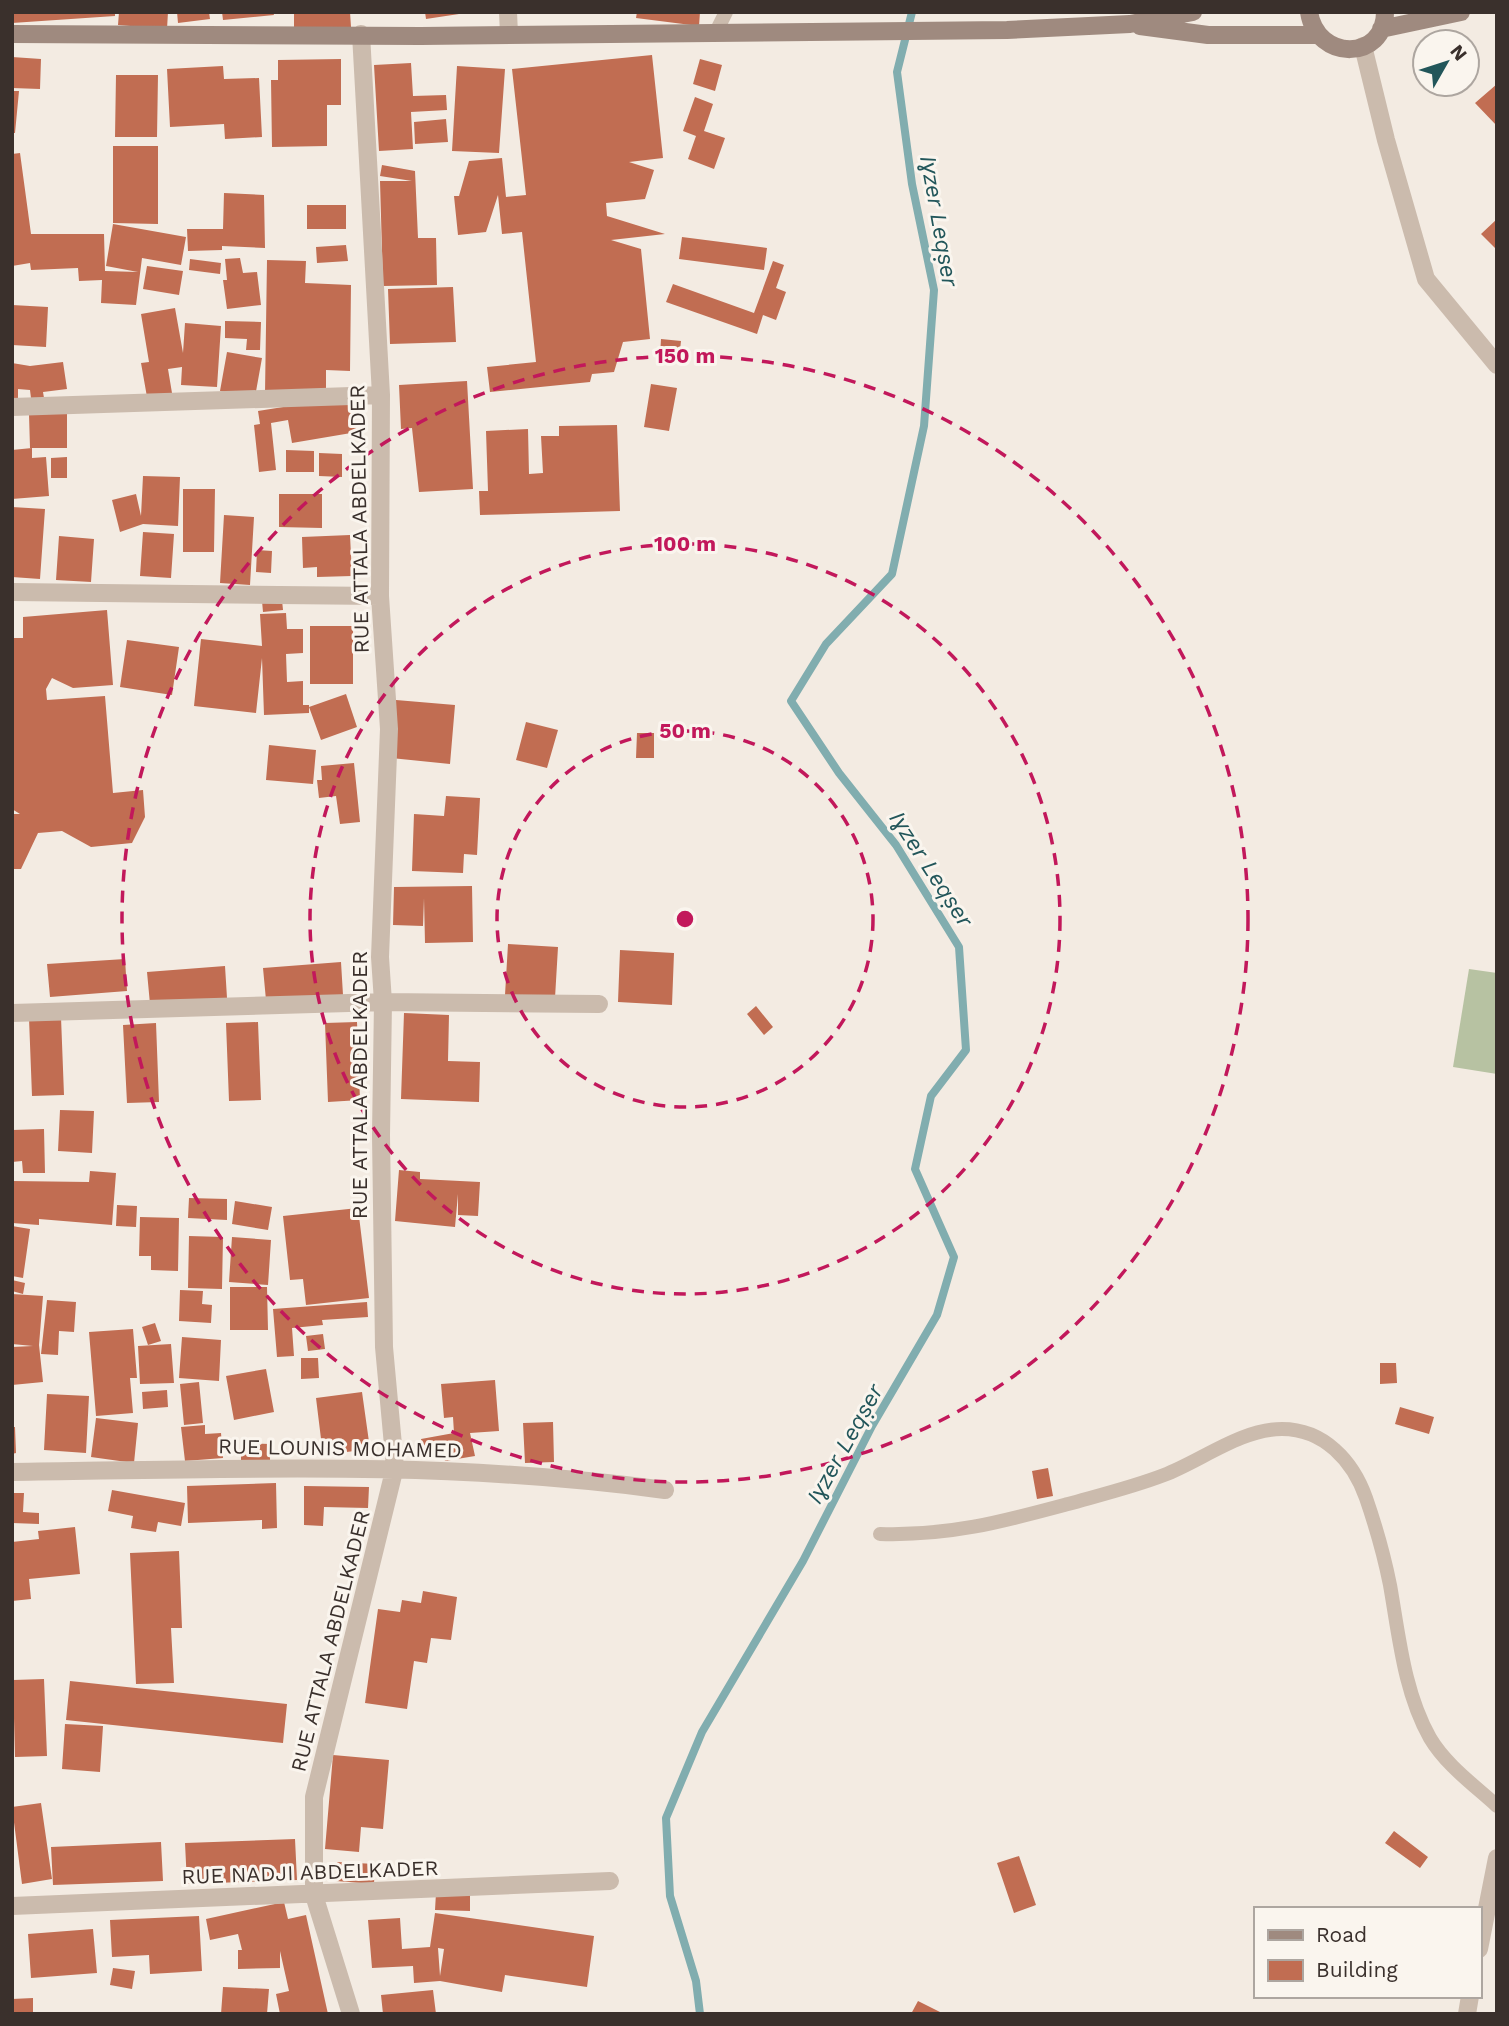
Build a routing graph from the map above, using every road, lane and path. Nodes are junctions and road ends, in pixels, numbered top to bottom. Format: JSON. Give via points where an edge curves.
{"nodes":[{"id":1,"x":508,"y":12,"type":"edge"},
{"id":2,"x":726,"y":12,"type":"edge"},
{"id":3,"x":1193,"y":12,"type":"edge"},
{"id":4,"x":1309,"y":12,"type":"edge"},
{"id":5,"x":1461,"y":12,"type":"edge"},
{"id":6,"x":1383,"y":21,"type":"edge"},
{"id":7,"x":1130,"y":24,"type":"junction"},
{"id":8,"x":716,"y":32,"type":"junction"},
{"id":9,"x":12,"y":34,"type":"edge"},
{"id":10,"x":361,"y":34,"type":"junction"},
{"id":11,"x":509,"y":34,"type":"junction"},
{"id":12,"x":1317,"y":35,"type":"junction"},
{"id":13,"x":1363,"y":46,"type":"junction"},
{"id":14,"x":1497,"y":365,"type":"edge"},
{"id":15,"x":381,"y":395,"type":"junction"},
{"id":16,"x":12,"y":407,"type":"edge"},
{"id":17,"x":12,"y":592,"type":"edge"},
{"id":18,"x":380,"y":596,"type":"junction"},
{"id":19,"x":383,"y":1002,"type":"junction"},
{"id":20,"x":599,"y":1004,"type":"dead end"},
{"id":21,"x":12,"y":1013,"type":"edge"},
{"id":22,"x":395,"y":1467,"type":"junction"},
{"id":23,"x":12,"y":1472,"type":"edge"},
{"id":24,"x":666,"y":1490,"type":"dead end"},
{"id":25,"x":880,"y":1534,"type":"dead end"},
{"id":26,"x":1497,"y":1806,"type":"edge"},
{"id":27,"x":1497,"y":1858,"type":"edge"},
{"id":28,"x":610,"y":1881,"type":"dead end"},
{"id":29,"x":314,"y":1895,"type":"junction"},
{"id":30,"x":12,"y":1906,"type":"edge"},
{"id":31,"x":1481,"y":1939,"type":"edge"},
{"id":32,"x":351,"y":2014,"type":"edge"}],
"edges":[{"from":1,"to":11,"type":"street"},
{"from":2,"to":8,"type":"lane"},
{"from":3,"to":7,"type":"main road"},
{"from":4,"to":12,"type":"main road"},
{"from":5,"to":6,"type":"main road"},
{"from":6,"to":13,"type":"main road"},
{"from":7,"to":8,"type":"main road","via":[[1007,30]]},
{"from":7,"to":12,"type":"main road","via":[[1208,35]]},
{"from":8,"to":11,"type":"main road"},
{"from":9,"to":10,"type":"main road"},
{"from":10,"to":11,"type":"main road"},
{"from":10,"to":15,"type":"street","name":"RUE ATTALA ABDELKADER"},
{"from":12,"to":13,"type":"main road","via":[[1338,49]]},
{"from":13,"to":14,"type":"street","via":[[1426,279]]},
{"from":15,"to":16,"type":"street"},
{"from":15,"to":18,"type":"street","name":"RUE ATTALA ABDELKADER"},
{"from":17,"to":18,"type":"street"},
{"from":18,"to":19,"type":"street","name":"RUE ATTALA ABDELKADER","via":[[389,729],[380,957]]},
{"from":19,"to":20,"type":"street"},
{"from":19,"to":21,"type":"street"},
{"from":19,"to":22,"type":"street","name":"RUE ATTALA ABDELKADER","via":[[384,1347]]},
{"from":22,"to":23,"type":"street","name":"RUE LOUNIS MOHAMED"},
{"from":22,"to":24,"type":"street","name":"RUE LOUNIS MOHAMED"},
{"from":22,"to":29,"type":"street","name":"RUE ATTALA ABDELKADER","via":[[314,1797]]},
{"from":25,"to":26,"type":"lane","via":[[971,1529],[1144,1482],[1258,1432],[1283,1429],[1308,1434],[1331,1445],[1349,1463],[1361,1485],[1379,1537],[1415,1707],[1431,1740],[1456,1770]]},
{"from":27,"to":31,"type":"street"},
{"from":28,"to":29,"type":"street","name":"RUE NADJI ABDELKADER"},
{"from":29,"to":30,"type":"street","name":"RUE NADJI ABDELKADER"},
{"from":29,"to":32,"type":"street","name":"RUE ATTALA ABDELKADER"}]}
